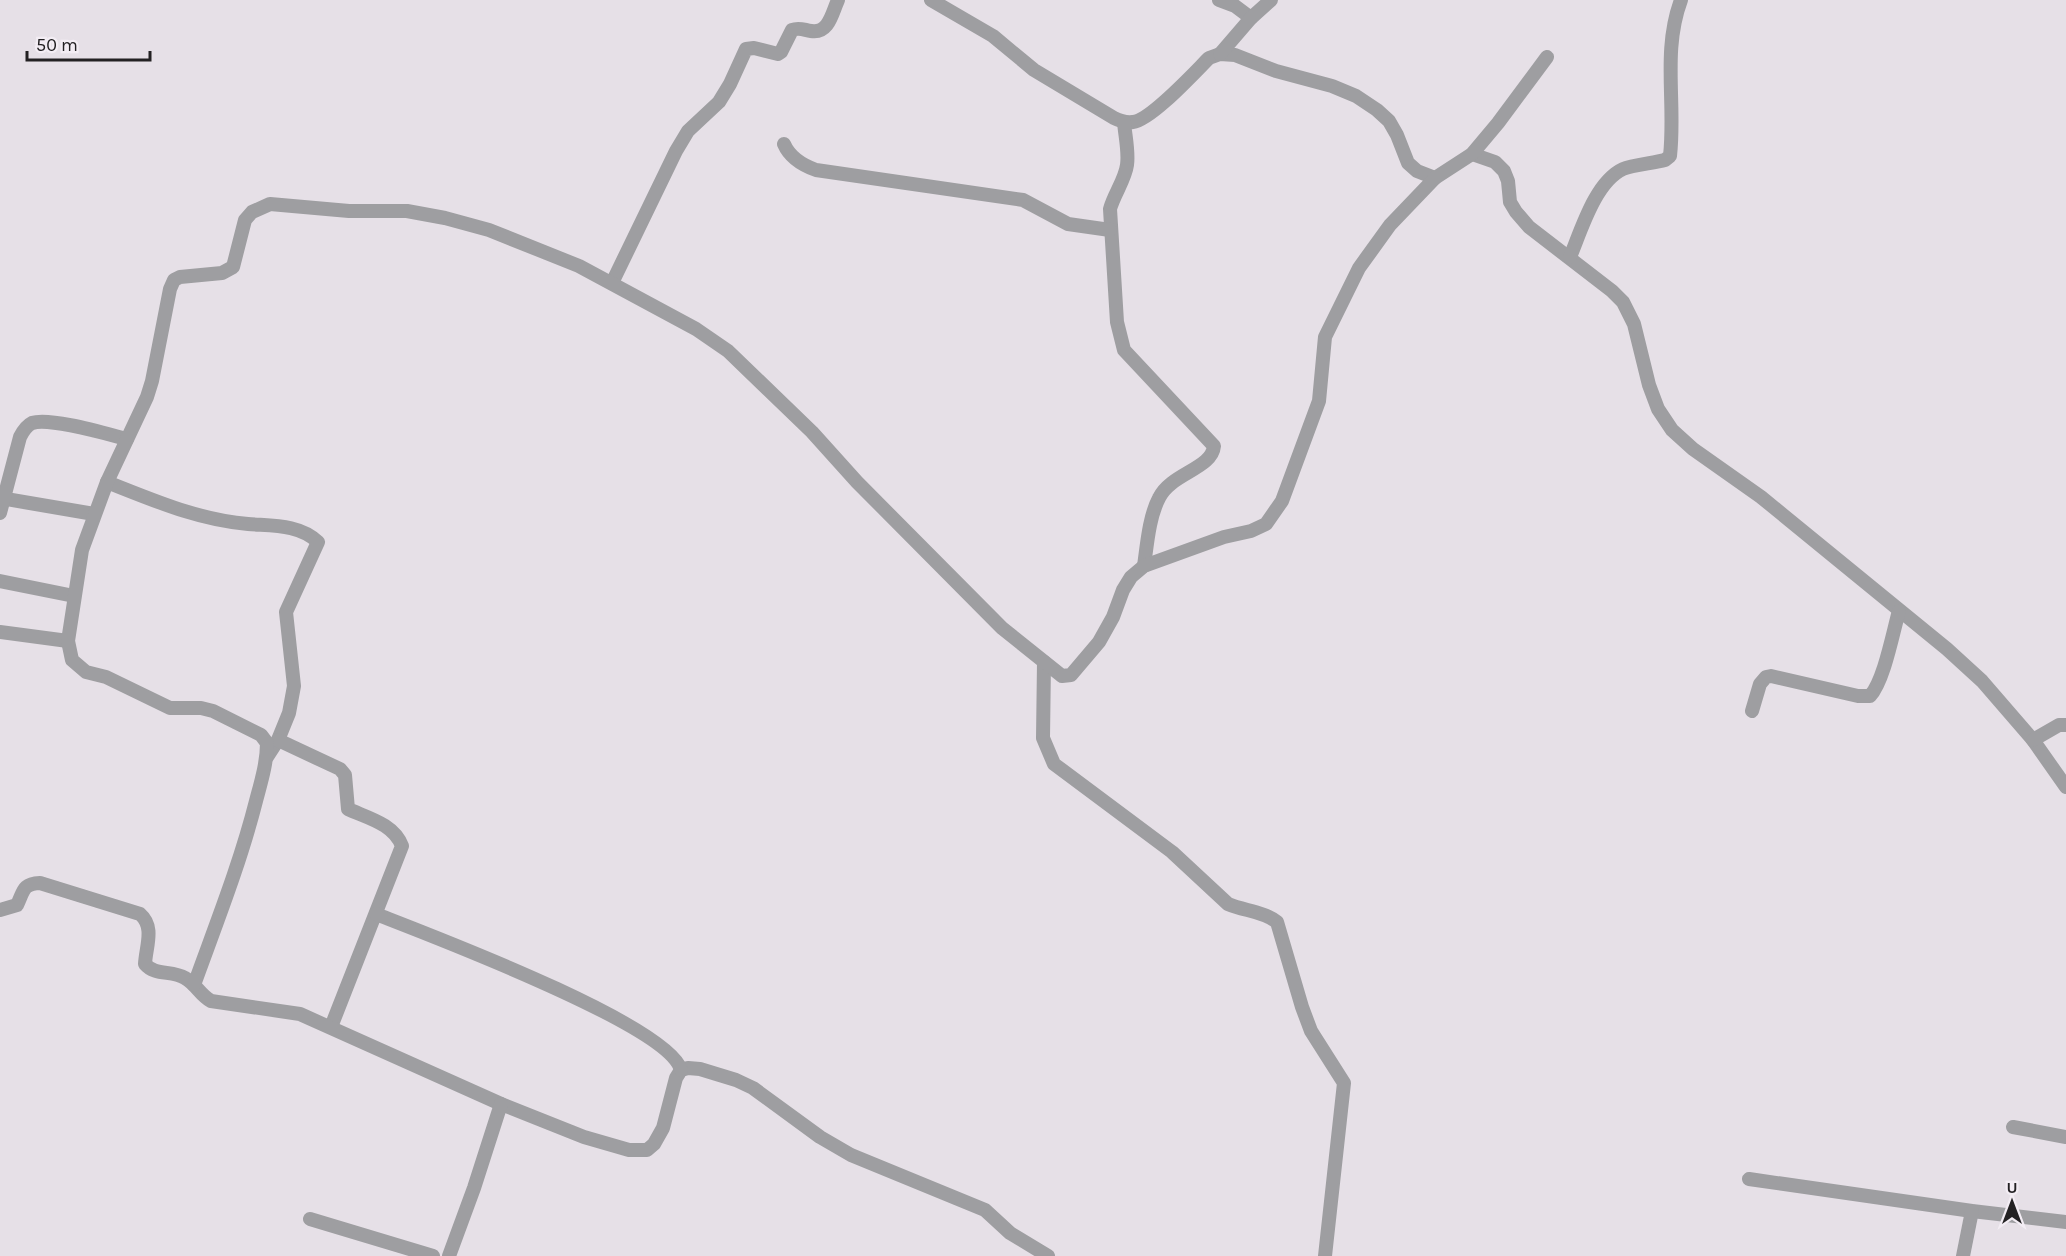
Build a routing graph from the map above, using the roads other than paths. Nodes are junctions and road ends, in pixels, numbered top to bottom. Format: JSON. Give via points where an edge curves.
{"nodes":[{"id":1,"x":838,"y":0,"type":"edge"},
{"id":2,"x":931,"y":0,"type":"edge"},
{"id":3,"x":1219,"y":0,"type":"edge"},
{"id":4,"x":1271,"y":0,"type":"edge"},
{"id":5,"x":1681,"y":0,"type":"edge"},
{"id":6,"x":1251,"y":18,"type":"junction"},
{"id":7,"x":1220,"y":54,"type":"junction"},
{"id":8,"x":1547,"y":57,"type":"dead end"},
{"id":9,"x":1124,"y":122,"type":"junction"},
{"id":10,"x":784,"y":144,"type":"dead end"},
{"id":11,"x":1472,"y":154,"type":"junction"},
{"id":12,"x":1435,"y":178,"type":"junction"},
{"id":13,"x":1110,"y":230,"type":"junction"},
{"id":14,"x":1570,"y":257,"type":"junction"},
{"id":15,"x":612,"y":283,"type":"junction"},
{"id":16,"x":127,"y":439,"type":"junction"},
{"id":17,"x":107,"y":482,"type":"junction"},
{"id":18,"x":2,"y":498,"type":"edge"},
{"id":19,"x":0,"y":513,"type":"edge"},
{"id":20,"x":94,"y":514,"type":"junction"},
{"id":21,"x":1144,"y":566,"type":"junction"},
{"id":22,"x":0,"y":580,"type":"edge"},
{"id":23,"x":74,"y":596,"type":"junction"},
{"id":24,"x":1899,"y":611,"type":"junction"},
{"id":25,"x":0,"y":633,"type":"edge"},
{"id":26,"x":68,"y":641,"type":"junction"},
{"id":27,"x":1044,"y":662,"type":"junction"},
{"id":28,"x":1752,"y":711,"type":"dead end"},
{"id":29,"x":2066,"y":725,"type":"edge"},
{"id":30,"x":278,"y":740,"type":"junction"},
{"id":31,"x":2032,"y":740,"type":"junction"},
{"id":32,"x":267,"y":757,"type":"junction"},
{"id":33,"x":2066,"y":787,"type":"edge"},
{"id":34,"x":0,"y":910,"type":"edge"},
{"id":35,"x":376,"y":914,"type":"junction"},
{"id":36,"x":194,"y":985,"type":"junction"},
{"id":37,"x":331,"y":1027,"type":"junction"},
{"id":38,"x":681,"y":1070,"type":"junction"},
{"id":39,"x":501,"y":1104,"type":"junction"},
{"id":40,"x":2013,"y":1127,"type":"dead end"},
{"id":41,"x":2066,"y":1137,"type":"edge"},
{"id":42,"x":1749,"y":1179,"type":"dead end"},
{"id":43,"x":1972,"y":1211,"type":"junction"},
{"id":44,"x":310,"y":1219,"type":"dead end"},
{"id":45,"x":2066,"y":1222,"type":"edge"},
{"id":46,"x":433,"y":1256,"type":"edge"},
{"id":47,"x":449,"y":1256,"type":"edge"},
{"id":48,"x":1048,"y":1256,"type":"edge"},
{"id":49,"x":1325,"y":1256,"type":"edge"},
{"id":50,"x":1963,"y":1256,"type":"edge"}],
"edges":[{"from":1,"to":15,"type":"street","via":[[823,30],[792,30],[778,54],[746,49],[719,102],[688,131],[676,151]]},
{"from":2,"to":9,"type":"street","via":[[993,36],[1034,70]]},
{"from":3,"to":6,"type":"street"},
{"from":4,"to":6,"type":"street"},
{"from":5,"to":14,"type":"street","via":[[1670,45],[1670,156],[1624,168],[1611,176],[1585,219]]},
{"from":6,"to":7,"type":"street"},
{"from":7,"to":9,"type":"street","via":[[1209,58],[1151,113],[1135,122]]},
{"from":7,"to":12,"type":"street","via":[[1235,55],[1356,96],[1389,121],[1408,163]]},
{"from":8,"to":11,"type":"street"},
{"from":9,"to":13,"type":"street","via":[[1127,164],[1110,209]]},
{"from":10,"to":13,"type":"street","via":[[803,166],[816,170],[1023,200],[1068,224]]},
{"from":11,"to":12,"type":"street"},
{"from":11,"to":14,"type":"street","via":[[1500,166],[1516,212],[1529,227]]},
{"from":12,"to":21,"type":"street","via":[[1390,225],[1359,268],[1333,317],[1325,336],[1319,401],[1277,510],[1266,524],[1251,531]]},
{"from":13,"to":21,"type":"street","via":[[1117,322],[1124,350],[1214,446],[1209,459],[1169,483],[1159,498]]},
{"from":14,"to":24,"type":"street","via":[[1623,302],[1634,324],[1658,409],[1672,430],[1761,497]]},
{"from":15,"to":16,"type":"street","via":[[489,230],[444,218],[407,211],[270,204],[245,220],[233,267],[222,273],[174,280],[152,381]]},
{"from":15,"to":27,"type":"street","via":[[729,351],[1002,628]]},
{"from":16,"to":17,"type":"street"},
{"from":16,"to":18,"type":"street","via":[[49,422],[33,423],[20,437]]},
{"from":17,"to":20,"type":"street"},
{"from":17,"to":30,"type":"street","via":[[188,513],[296,529],[318,542],[286,612],[294,686]]},
{"from":18,"to":19,"type":"street"},
{"from":18,"to":20,"type":"street"},
{"from":20,"to":23,"type":"street","via":[[82,550]]},
{"from":21,"to":27,"type":"street","via":[[1123,590],[1099,642],[1071,675],[1062,676]]},
{"from":22,"to":23,"type":"street"},
{"from":23,"to":26,"type":"street"},
{"from":24,"to":28,"type":"street","via":[[1885,664],[1870,696],[1771,676],[1760,684]]},
{"from":24,"to":31,"type":"street","via":[[1982,681]]},
{"from":25,"to":26,"type":"street"},
{"from":26,"to":32,"type":"street","via":[[72,660],[86,672],[106,677],[170,708],[213,711],[261,735],[267,743]]},
{"from":27,"to":49,"type":"street","via":[[1043,738],[1054,764],[1172,852],[1228,904],[1266,914],[1277,922],[1311,1031],[1344,1083]]},
{"from":29,"to":31,"type":"street","via":[[2059,724]]},
{"from":30,"to":32,"type":"street"},
{"from":30,"to":35,"type":"street","via":[[340,769],[345,775],[348,809],[398,834],[402,846]]},
{"from":31,"to":33,"type":"street"},
{"from":32,"to":36,"type":"street","via":[[233,876]]},
{"from":34,"to":36,"type":"street","via":[[17,905],[30,883],[40,883],[140,914],[149,926],[145,964],[150,970],[184,977]]},
{"from":35,"to":37,"type":"street"},
{"from":35,"to":38,"type":"street","via":[[557,987],[661,1046],[680,1063]]},
{"from":36,"to":37,"type":"street","via":[[211,1001],[300,1014]]},
{"from":37,"to":39,"type":"street"},
{"from":38,"to":39,"type":"street","via":[[663,1128],[647,1150],[629,1150],[584,1137]]},
{"from":38,"to":48,"type":"street","via":[[700,1069],[753,1088],[851,1155],[985,1210],[1010,1233]]},
{"from":39,"to":47,"type":"street"},
{"from":40,"to":41,"type":"street"},
{"from":42,"to":43,"type":"street"},
{"from":43,"to":45,"type":"street"},
{"from":43,"to":50,"type":"street"},
{"from":44,"to":46,"type":"street"}]}
